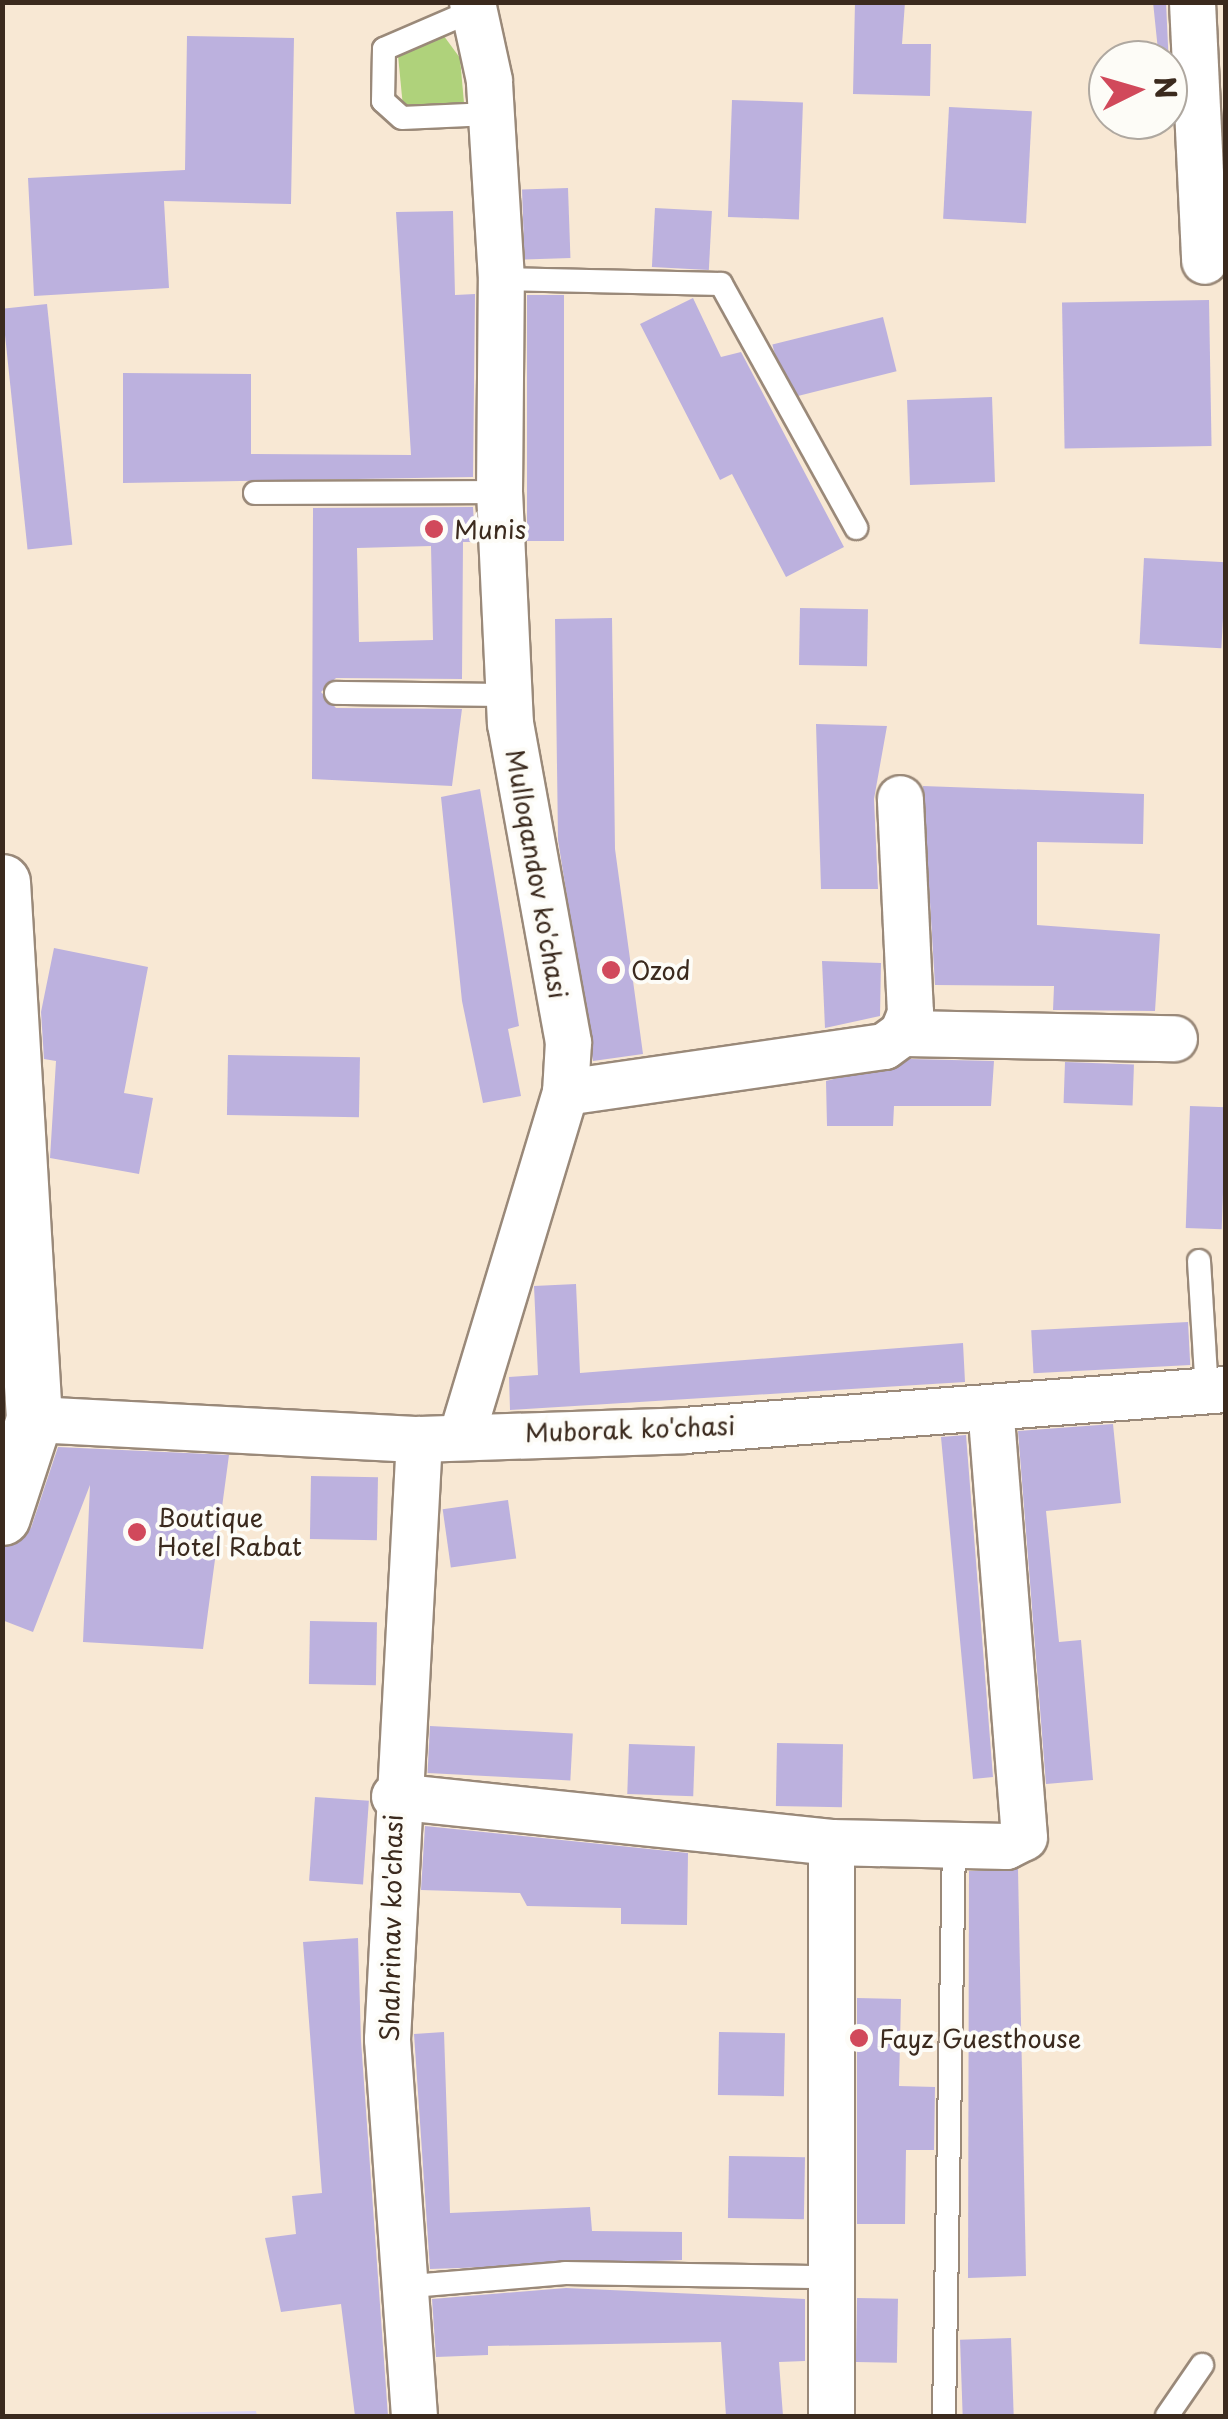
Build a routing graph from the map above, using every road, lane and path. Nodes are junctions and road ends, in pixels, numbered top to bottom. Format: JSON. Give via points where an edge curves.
{"nodes":[{"id":1,"x":1192,"y":2,"type":"edge"},
{"id":2,"x":473,"y":6,"type":"edge"},
{"id":3,"x":490,"y":114,"type":"junction"},
{"id":4,"x":1204,"y":261,"type":"dead end"},
{"id":5,"x":501,"y":279,"type":"junction"},
{"id":6,"x":498,"y":492,"type":"junction"},
{"id":7,"x":255,"y":493,"type":"dead end"},
{"id":8,"x":856,"y":528,"type":"dead end"},
{"id":9,"x":336,"y":693,"type":"dead end"},
{"id":10,"x":511,"y":694,"type":"junction"},
{"id":11,"x":900,"y":798,"type":"dead end"},
{"id":12,"x":2,"y":882,"type":"edge"},
{"id":13,"x":902,"y":1033,"type":"junction"},
{"id":14,"x":1174,"y":1038,"type":"dead end"},
{"id":15,"x":565,"y":1092,"type":"junction"},
{"id":16,"x":11,"y":1160,"type":"edge"},
{"id":17,"x":1199,"y":1261,"type":"dead end"},
{"id":18,"x":1216,"y":1390,"type":"edge"},
{"id":19,"x":990,"y":1409,"type":"junction"},
{"id":20,"x":34,"y":1419,"type":"junction"},
{"id":21,"x":440,"y":1436,"type":"junction"},
{"id":22,"x":2,"y":1518,"type":"edge"},
{"id":23,"x":394,"y":1796,"type":"junction"},
{"id":24,"x":832,"y":1842,"type":"junction"},
{"id":25,"x":954,"y":1845,"type":"junction"},
{"id":26,"x":828,"y":2277,"type":"junction"},
{"id":27,"x":400,"y":2287,"type":"junction"},
{"id":28,"x":1202,"y":2365,"type":"dead end"},
{"id":29,"x":414,"y":2416,"type":"edge"},
{"id":30,"x":831,"y":2416,"type":"edge"},
{"id":31,"x":944,"y":2416,"type":"edge"},
{"id":32,"x":1167,"y":2416,"type":"edge"}],
"edges":[{"from":1,"to":4,"type":"street"},
{"from":2,"to":3,"type":"street","name":"Mulloqandov ko'chasi"},
{"from":2,"to":3,"type":"lane","via":[[384,50],[384,101],[402,118]]},
{"from":3,"to":5,"type":"street","name":"Mulloqandov ko'chasi"},
{"from":5,"to":6,"type":"street","name":"Mulloqandov ko'chasi"},
{"from":5,"to":8,"type":"lane","via":[[722,284]]},
{"from":6,"to":7,"type":"lane"},
{"from":6,"to":10,"type":"street","name":"Mulloqandov ko'chasi"},
{"from":9,"to":10,"type":"lane"},
{"from":10,"to":15,"type":"street","name":"Mulloqandov ko'chasi","via":[[523,812],[568,1042]]},
{"from":11,"to":13,"type":"street","via":[[910,1013]]},
{"from":12,"to":16,"type":"street"},
{"from":13,"to":14,"type":"street"},
{"from":13,"to":15,"type":"street","via":[[884,1046]]},
{"from":15,"to":21,"type":"street","name":"Mulloqandov ko'chasi"},
{"from":16,"to":20,"type":"street"},
{"from":17,"to":18,"type":"lane"},
{"from":18,"to":19,"type":"street","name":"Muborak ko'chasi"},
{"from":19,"to":21,"type":"street","name":"Muborak ko'chasi","via":[[684,1430]]},
{"from":19,"to":25,"type":"street","via":[[1024,1837],[1006,1846]]},
{"from":20,"to":21,"type":"street","name":"Muborak ko'chasi"},
{"from":20,"to":22,"type":"street"},
{"from":21,"to":23,"type":"street","name":"Shahrinav ko'chasi"},
{"from":23,"to":24,"type":"street"},
{"from":23,"to":27,"type":"street","name":"Shahrinav ko'chasi","via":[[387,2039]]},
{"from":24,"to":25,"type":"street"},
{"from":24,"to":26,"type":"street"},
{"from":25,"to":31,"type":"lane"},
{"from":26,"to":27,"type":"lane","via":[[565,2273]]},
{"from":26,"to":30,"type":"street"},
{"from":27,"to":29,"type":"street","name":"Shahrinav ko'chasi"},
{"from":28,"to":32,"type":"lane"}]}
